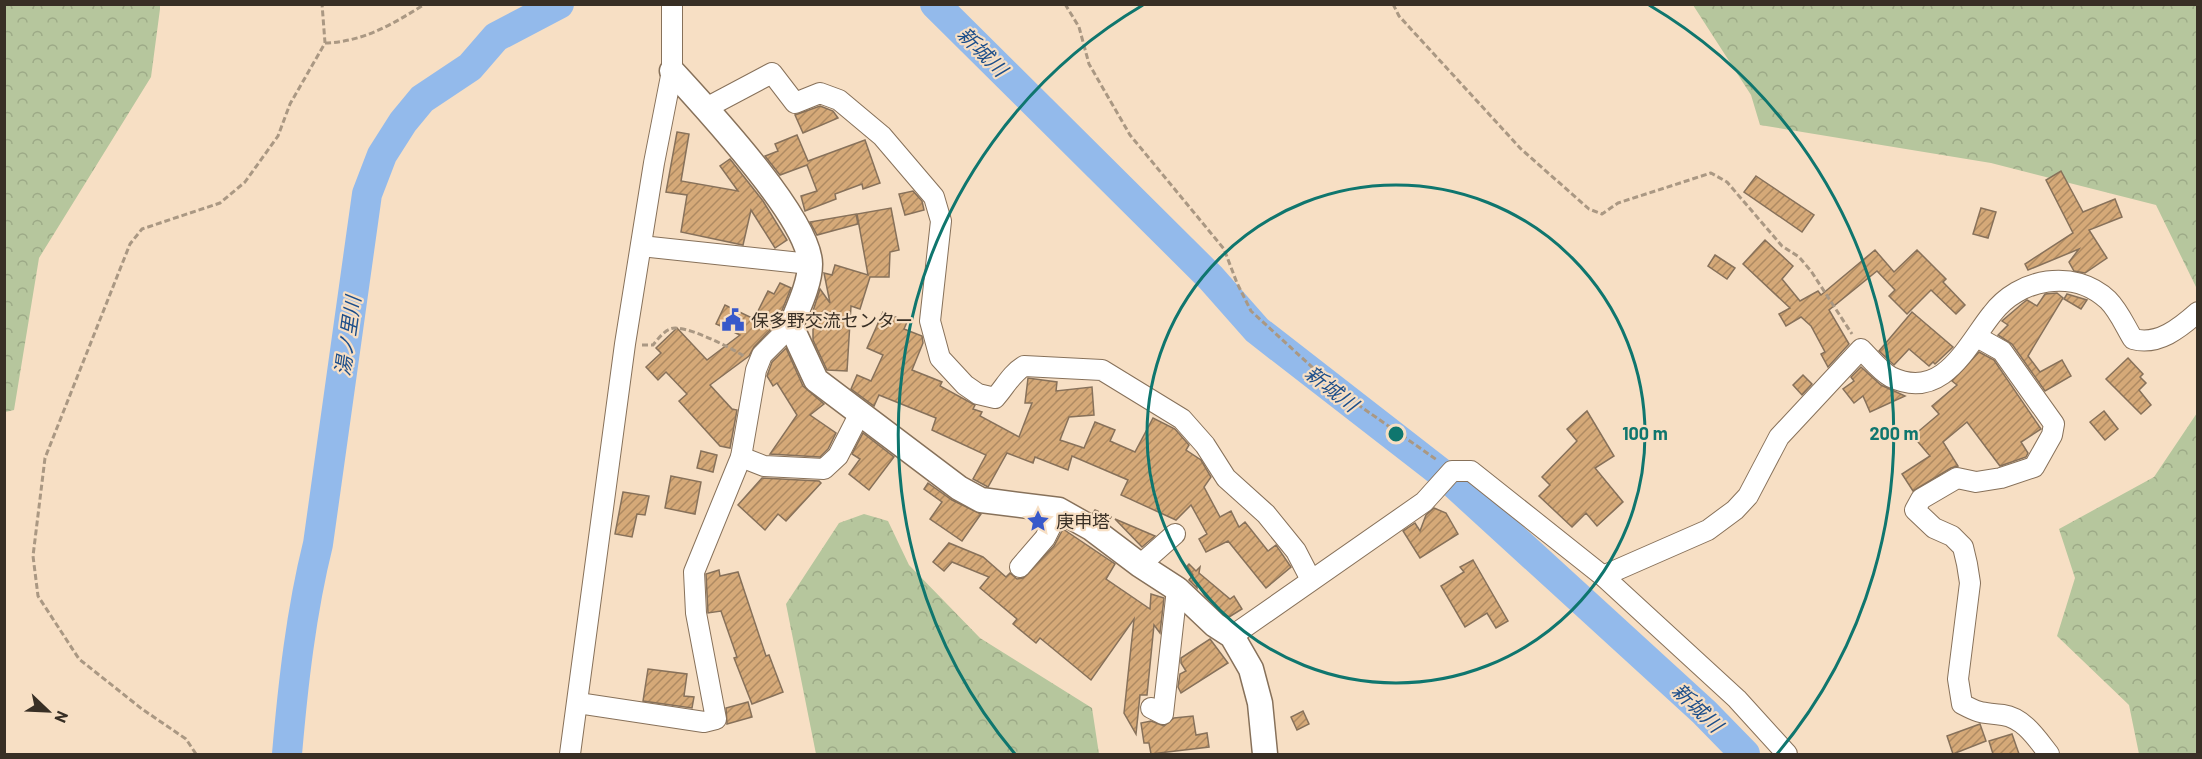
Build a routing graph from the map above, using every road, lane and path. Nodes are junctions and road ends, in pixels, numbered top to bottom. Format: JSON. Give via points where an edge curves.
{"nodes":[{"id":1,"x":322,"y":4,"type":"edge"},
{"id":2,"x":425,"y":4,"type":"edge"},
{"id":3,"x":672,"y":4,"type":"edge"},
{"id":4,"x":1065,"y":4,"type":"edge"},
{"id":5,"x":1393,"y":4,"type":"edge"},
{"id":6,"x":325,"y":43,"type":"junction"},
{"id":7,"x":672,"y":71,"type":"junction"},
{"id":8,"x":706,"y":108,"type":"junction"},
{"id":9,"x":641,"y":246,"type":"junction"},
{"id":10,"x":810,"y":264,"type":"junction"},
{"id":11,"x":2198,"y":312,"type":"edge"},
{"id":12,"x":791,"y":326,"type":"junction"},
{"id":13,"x":1977,"y":337,"type":"junction"},
{"id":14,"x":625,"y":344,"type":"junction"},
{"id":15,"x":1861,"y":349,"type":"junction"},
{"id":16,"x":759,"y":361,"type":"junction"},
{"id":17,"x":860,"y":413,"type":"junction"},
{"id":18,"x":741,"y":457,"type":"junction"},
{"id":19,"x":1449,"y":474,"type":"junction"},
{"id":20,"x":1059,"y":510,"type":"junction"},
{"id":21,"x":1175,"y":534,"type":"dead end"},
{"id":22,"x":1140,"y":565,"type":"junction"},
{"id":23,"x":1020,"y":567,"type":"dead end"},
{"id":24,"x":1603,"y":576,"type":"junction"},
{"id":25,"x":1311,"y":580,"type":"junction"},
{"id":26,"x":1177,"y":589,"type":"junction"},
{"id":27,"x":1232,"y":636,"type":"junction"},
{"id":28,"x":578,"y":703,"type":"junction"},
{"id":29,"x":1151,"y":708,"type":"dead end"},
{"id":30,"x":196,"y":754,"type":"edge"},
{"id":31,"x":570,"y":754,"type":"edge"},
{"id":32,"x":1265,"y":754,"type":"edge"},
{"id":33,"x":1787,"y":754,"type":"edge"},
{"id":34,"x":2049,"y":754,"type":"edge"}],
"edges":[{"from":1,"to":6,"type":"path"},
{"from":2,"to":6,"type":"path","via":[[382,31]]},
{"from":3,"to":7,"type":"street"},
{"from":4,"to":19,"type":"path","via":[[1079,27],[1089,64],[1130,135],[1224,249],[1251,311],[1336,390]]},
{"from":5,"to":15,"type":"path","via":[[1399,16],[1521,149],[1589,209],[1602,213],[1618,203],[1711,173],[1727,182],[1782,246],[1811,270]]},
{"from":6,"to":30,"type":"path","via":[[290,104],[278,136],[245,182],[220,203],[142,229],[130,244],[45,458],[33,556],[38,596],[79,659],[186,739]]},
{"from":7,"to":8,"type":"street"},
{"from":7,"to":9,"type":"street"},
{"from":8,"to":10,"type":"street","via":[[756,167],[795,224]]},
{"from":8,"to":25,"type":"street","via":[[772,74],[795,103],[820,93],[839,100],[882,136],[934,197],[941,221],[930,321],[940,358],[965,385],[978,394],[995,398],[1014,372],[1024,366],[1102,370],[1182,419],[1226,478],[1266,514],[1296,550]]},
{"from":9,"to":10,"type":"street"},
{"from":9,"to":14,"type":"street"},
{"from":10,"to":12,"type":"street"},
{"from":11,"to":13,"type":"street","via":[[2175,331],[2142,341],[2133,339],[2107,299],[2068,279],[2049,281],[2030,285],[2011,296],[1992,314]]},
{"from":12,"to":16,"type":"street"},
{"from":12,"to":17,"type":"street","via":[[816,380]]},
{"from":13,"to":15,"type":"street","via":[[1955,366],[1920,381],[1907,382],[1889,376]]},
{"from":13,"to":34,"type":"street","via":[[2002,351],[2054,424],[2052,435],[2034,467],[1976,482],[1957,478],[1921,499],[1915,510],[1963,547],[1970,583],[1958,679],[1962,704],[1982,715],[2005,715],[2028,727]]},
{"from":14,"to":16,"type":"path","via":[[653,345],[669,329],[680,327]]},
{"from":14,"to":28,"type":"street"},
{"from":15,"to":24,"type":"street","via":[[1779,437],[1748,496],[1735,510],[1708,530]]},
{"from":16,"to":18,"type":"street"},
{"from":17,"to":18,"type":"street","via":[[838,456],[824,469],[764,466]]},
{"from":17,"to":20,"type":"street","via":[[936,472],[981,500]]},
{"from":18,"to":28,"type":"street","via":[[694,572],[696,613],[716,719],[704,722]]},
{"from":19,"to":24,"type":"street","via":[[1471,471]]},
{"from":19,"to":25,"type":"street","via":[[1424,502]]},
{"from":20,"to":22,"type":"street","via":[[1091,528]]},
{"from":20,"to":23,"type":"street","via":[[1045,538]]},
{"from":21,"to":22,"type":"street"},
{"from":22,"to":26,"type":"street"},
{"from":24,"to":33,"type":"street","via":[[1737,699]]},
{"from":25,"to":27,"type":"street"},
{"from":26,"to":27,"type":"street"},
{"from":26,"to":29,"type":"street","via":[[1162,714]]},
{"from":27,"to":32,"type":"street","via":[[1251,669],[1260,703]]},
{"from":28,"to":31,"type":"street"}]}
